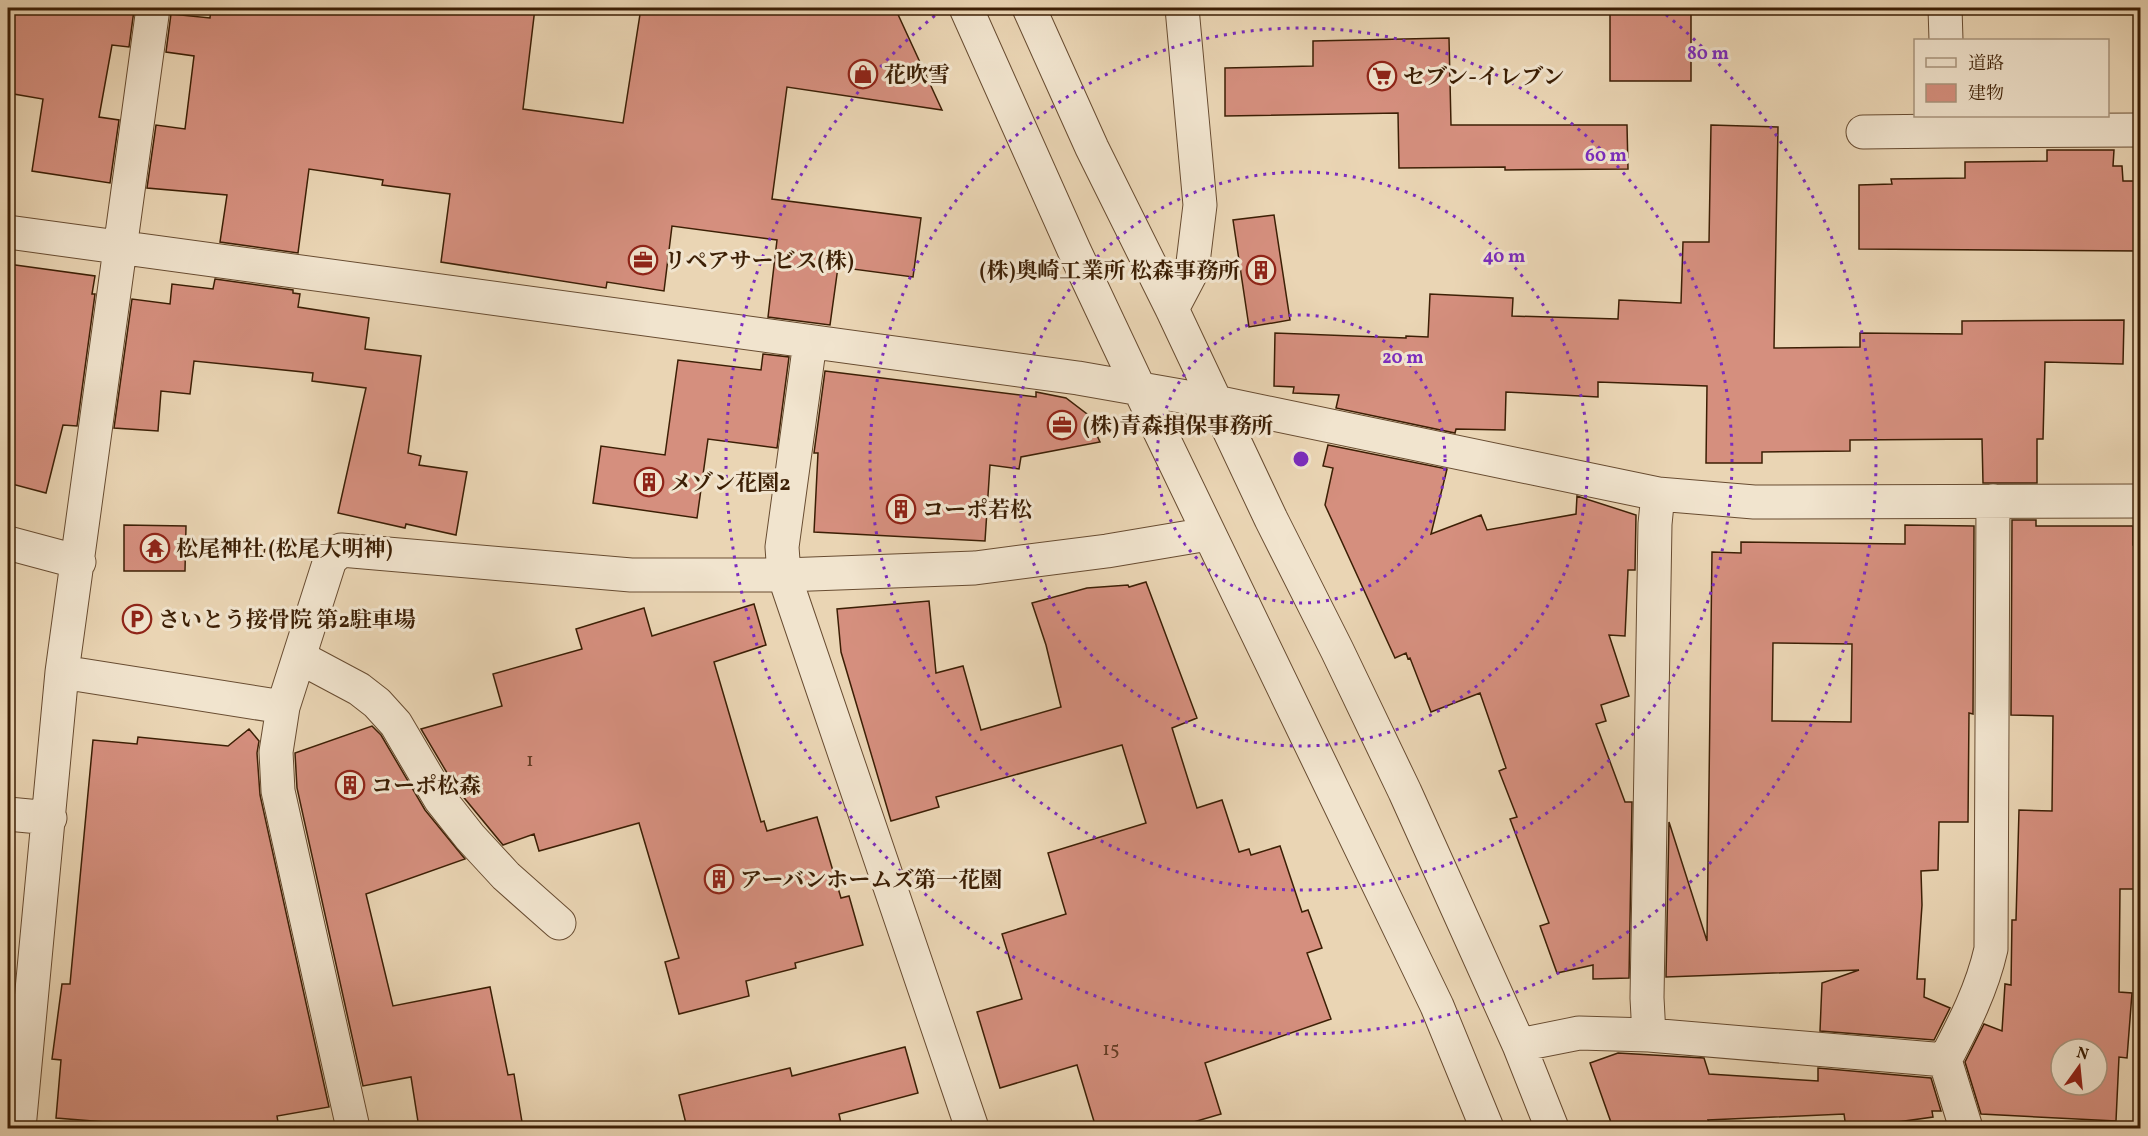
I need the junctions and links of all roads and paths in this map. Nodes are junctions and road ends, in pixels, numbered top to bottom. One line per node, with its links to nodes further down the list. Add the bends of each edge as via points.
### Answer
1 (153, 8): 11 (street)
2 (966, 8): 14 (street)
3 (1029, 8): 12 (street, via 1092,148)
4 (1182, 8): 12 (street, via 1200,205 1192,271)
5 (1945, 8): 6 (street)
6 (1946, 39)
7 (1948, 123): 8 (street); 9 (street)
8 (2140, 130)
9 (1863, 132)
10 (8, 232): 11 (street)
11 (121, 248): 13 (street); 23 (street)
12 (1172, 309): 15 (street)
13 (810, 342): 14 (street); 24 (street, via 782,547)
14 (1139, 388): 15 (street); 19 (street)
15 (1215, 402): 16 (street); 32 (street, via 1405,792)
16 (1658, 494): 17 (street, via 1754,502); 31 (street)
17 (1993, 501): 18 (street); 33 (street, via 1991,949 1974,1004)
18 (2140, 501)
19 (1208, 534): 24 (street, via 1107,552 975,568); 38 (street, via 1437,1006)
20 (8, 543): 23 (street)
21 (192, 544): 22 (path)
22 (330, 560): 24 (street, via 340,550 631,575); 25 (street)
23 (79, 562): 26 (street)
24 (784, 575): 37 (street)
25 (299, 657): 27 (street); 30 (street, via 377,703 396,724 440,799 470,837 506,876)
26 (62, 672): 27 (street); 29 (street)
27 (283, 707): 36 (street, via 276,752 278,791)
28 (8, 814): 29 (street)
29 (50, 818): 34 (street)
30 (560, 923)
31 (1649, 1035): 32 (street, via 1579,1033); 33 (street)
32 (1519, 1045): 39 (street)
33 (1945, 1060): 40 (street)
34 (15, 1095): 35 (street)
35 (20, 1128)
36 (353, 1128)
37 (972, 1128)
38 (1487, 1128)
39 (1552, 1128)
40 (1966, 1128)

